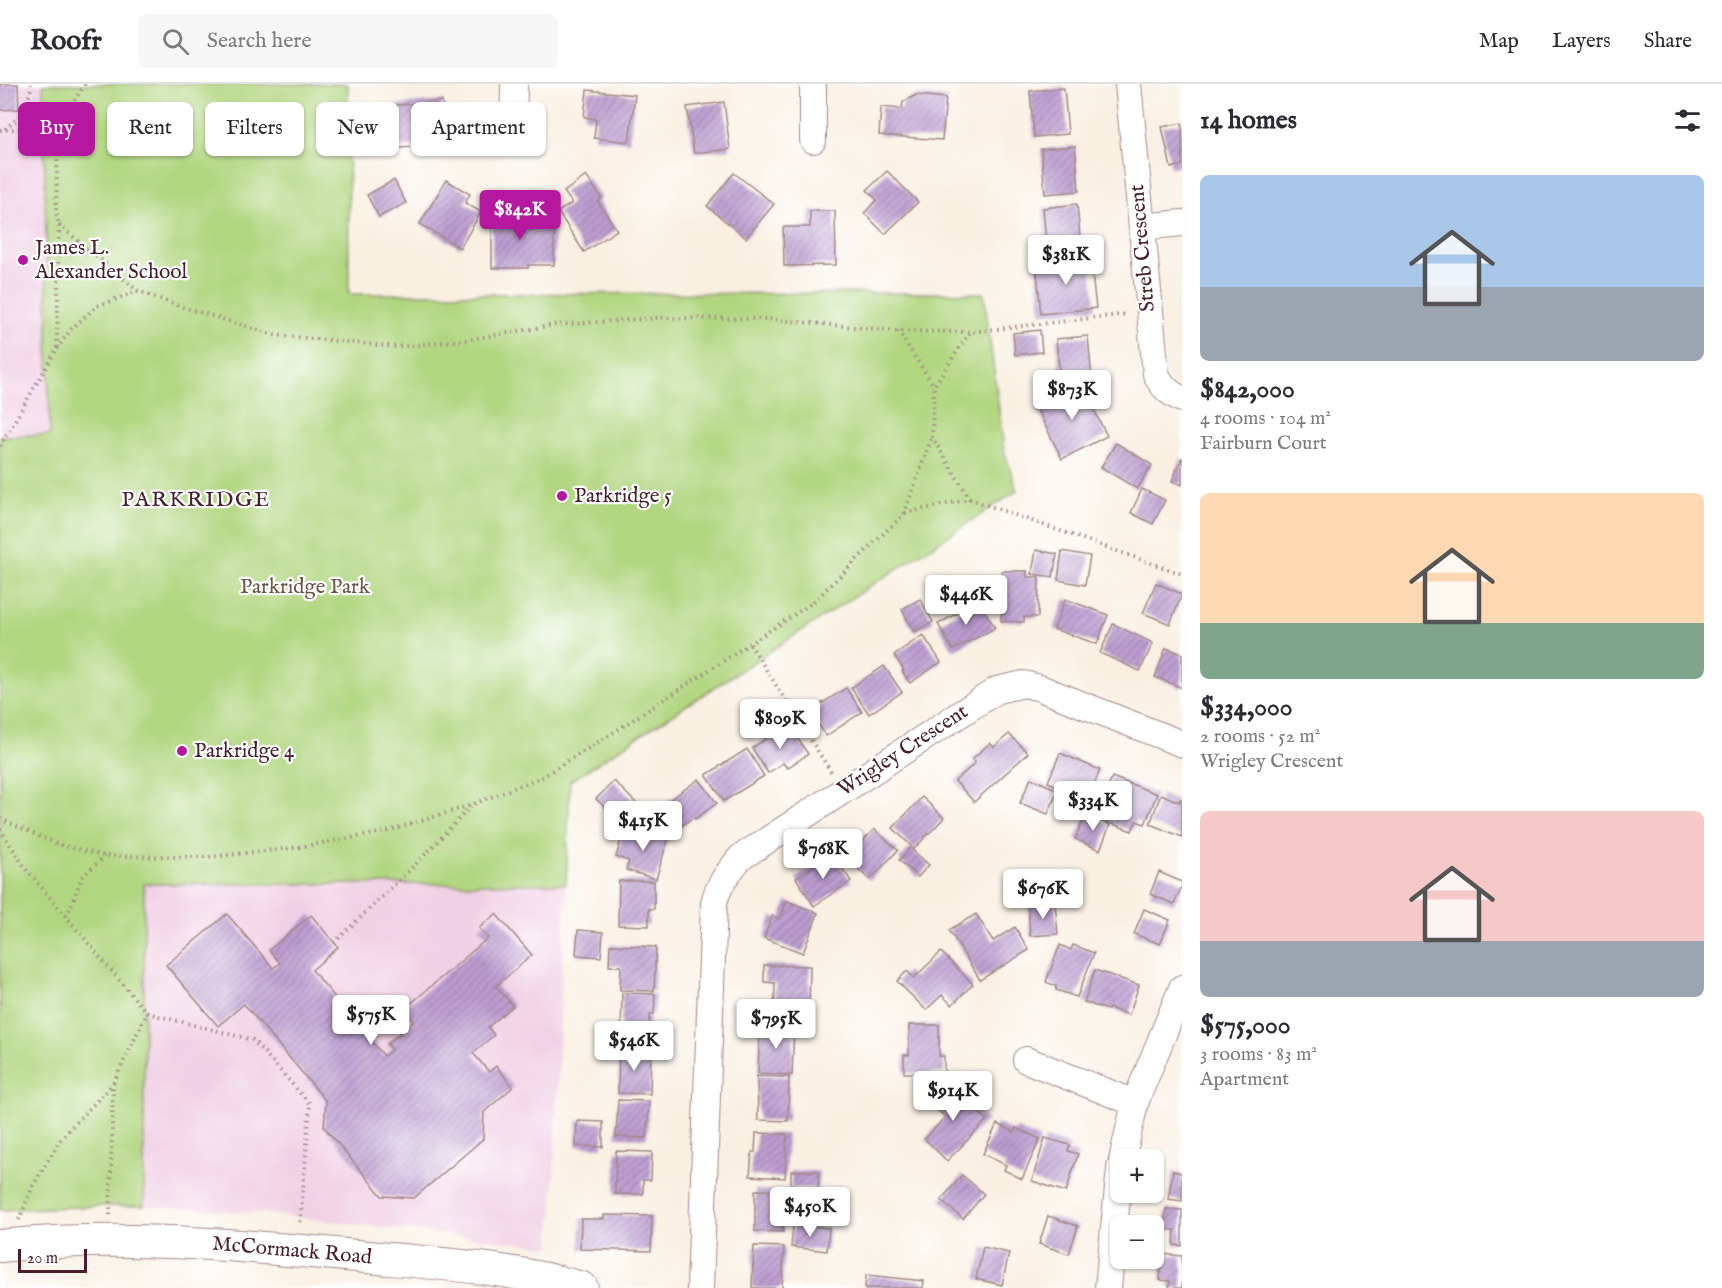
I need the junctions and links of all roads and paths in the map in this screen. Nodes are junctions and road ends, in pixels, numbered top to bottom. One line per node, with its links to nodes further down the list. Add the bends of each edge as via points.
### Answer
1 (31, 84): 9 (path, via 23,114)
2 (514, 84): 7 (street)
3 (813, 84): 10 (street)
4 (1128, 84): 14 (street, Streb Crescent)
5 (81, 85): 6 (path)
6 (72, 102)
7 (514, 102)
8 (18, 129): 9 (path)
9 (2, 130)
10 (813, 140)
11 (57, 156): 13 (path)
12 (1182, 223): 14 (street)
13 (59, 225): 15 (path); 19 (path)
14 (1142, 227): 21 (street, Streb Crescent, via 1156,374 1161,385)
15 (138, 291): 17 (path, via 275,335 397,347 555,325 657,318 768,319); 19 (path, via 97,306 71,329)
16 (1127, 314): 18 (path)
17 (897, 330): 18 (path); 20 (path)
18 (970, 332): 20 (path)
19 (57, 349): 23 (path)
20 (934, 386): 22 (path)
21 (1182, 399)
22 (932, 437): 24 (path); 25 (path)
23 (0, 446)
24 (970, 499): 25 (path); 26 (path)
25 (904, 514): 27 (path, via 812,603)
26 (1182, 574)
27 (750, 644): 29 (path); 30 (path, via 542,777)
28 (1182, 744): 48 (street, Wrigley Crescent, via 1040,688 1024,684 997,690 740,858 724,877 714,903)
29 (830, 771)
30 (473, 804): 33 (path, via 385,832 293,848 209,857); 35 (path)
31 (0, 819): 33 (path, via 57,844)
32 (0, 829): 34 (path, via 26,869)
33 (105, 856): 34 (path, via 82,877)
34 (67, 916): 37 (path)
35 (334, 943)
36 (1182, 988): 40 (street)
37 (147, 1013): 39 (path); 45 (path, via 253,1040 310,1104)
38 (1026, 1060): 40 (street)
39 (113, 1084): 43 (path); 44 (path, via 62,1137)
40 (1135, 1102): 41 (street)
41 (1124, 1149)
42 (1116, 1203): 49 (street)
43 (110, 1213)
44 (19, 1217)
45 (300, 1226)
46 (0, 1246): 47 (street, McCormack Road, via 151,1240 459,1266)
47 (582, 1288)
48 (700, 1288)
49 (1108, 1288)

